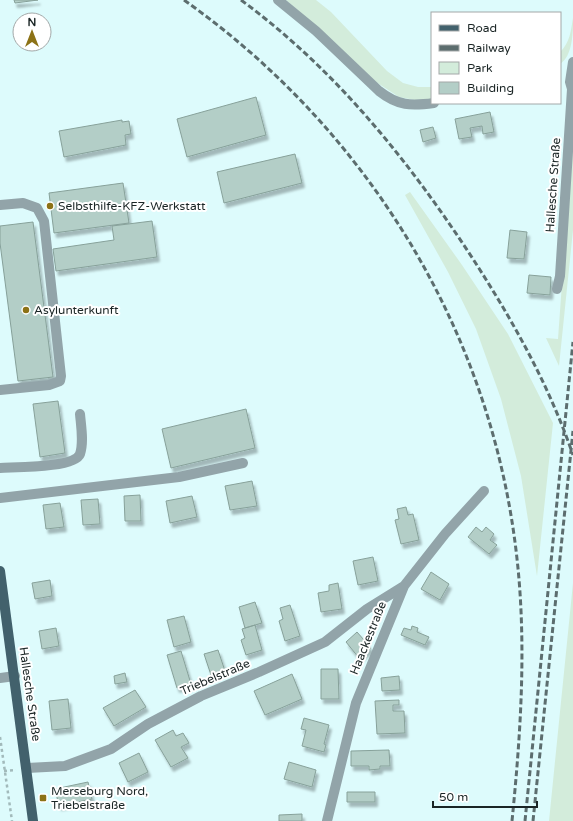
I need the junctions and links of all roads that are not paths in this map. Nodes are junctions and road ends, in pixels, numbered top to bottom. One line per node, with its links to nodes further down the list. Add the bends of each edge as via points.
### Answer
1 (278, 0): 5 (street, via 316,31 389,99 405,105)
2 (573, 62): 4 (street, Hallesche Straße)
3 (561, 76): 4 (street)
4 (570, 82): 7 (street, Hallesche Straße, via 572,89 560,276)
5 (431, 103)
6 (0, 205): 8 (street, via 23,204 37,208 44,221 61,376 60,381 49,385)
7 (557, 289)
8 (0, 390)
9 (80, 414): 11 (street, via 82,444 80,455 76,459 46,465)
10 (243, 463): 13 (street, via 179,477)
11 (0, 468)
12 (484, 491): 15 (street, Haackestraße, via 445,534)
13 (0, 498)
14 (0, 571): 16 (main road, Hallesche Straße)
15 (404, 586): 18 (street, Triebelstraße, via 325,642 201,696 148,724 111,749 65,766); 20 (street, Haackestraße, via 356,703)
16 (14, 676): 17 (street); 18 (main road, Hallesche Straße)
17 (0, 678)
18 (27, 768): 19 (main road, Hallesche Straße)
19 (33, 821)
20 (327, 821)

